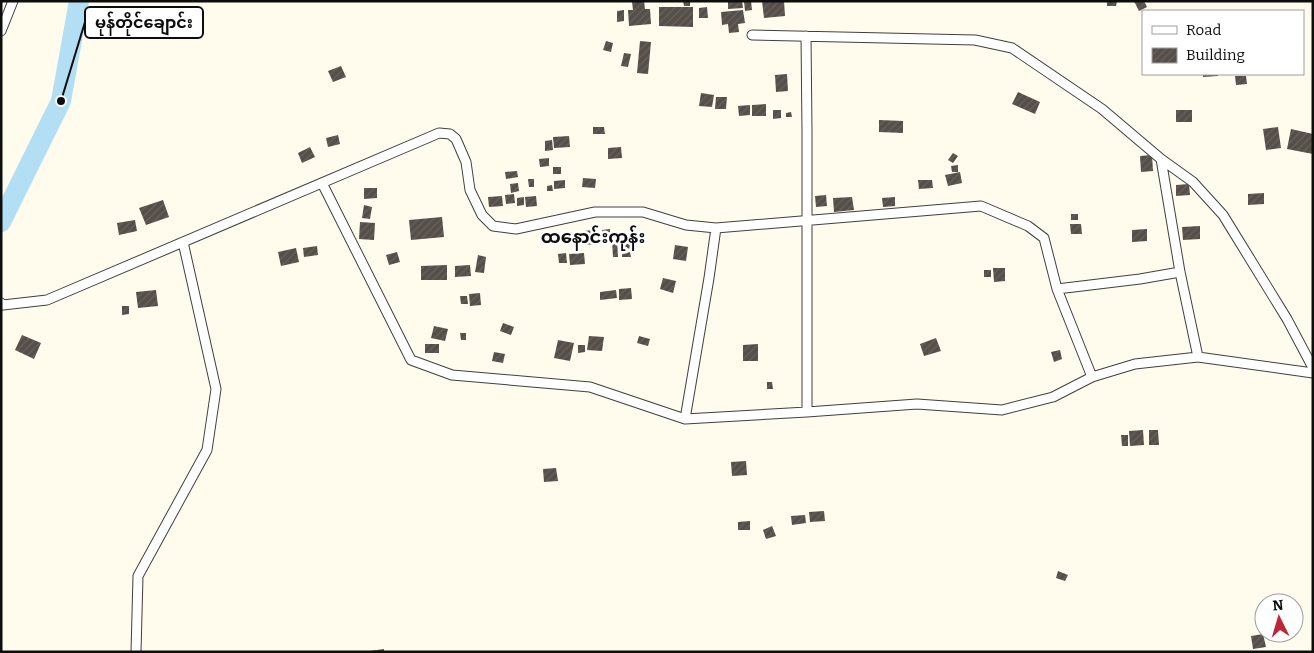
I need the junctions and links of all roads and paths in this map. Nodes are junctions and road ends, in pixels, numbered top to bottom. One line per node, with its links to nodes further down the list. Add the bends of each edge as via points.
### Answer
1 (13, 1): 2 (street)
2 (1, 31)
3 (752, 35): 4 (street)
4 (806, 36): 5 (street, via 975,40 1012,48 1102,109); 7 (street)
5 (1161, 159): 10 (street); 14 (street, via 1193,182 1223,215)
6 (322, 183): 8 (street, via 439,133 450,134 456,139 466,162 470,190 482,215 493,226 516,229 595,212 643,212 686,225); 9 (street); 18 (street, via 411,360 452,375 590,387)
7 (806, 220): 8 (street); 11 (street, via 982,206 1028,226 1044,238); 17 (street)
8 (716, 228): 18 (street)
9 (183, 242): 12 (street, via 48,300); 19 (street, via 216,389 207,450 138,576)
10 (1180, 272): 11 (street); 13 (street)
11 (1057, 289): 16 (street)
12 (1, 304)
13 (1198, 357): 15 (street); 16 (street, via 1135,364)
14 (1313, 368)
15 (1313, 373)
16 (1092, 378): 17 (street, via 1053,397 1002,410 916,404)
17 (807, 412): 18 (street)
18 (685, 418)
19 (136, 652)

